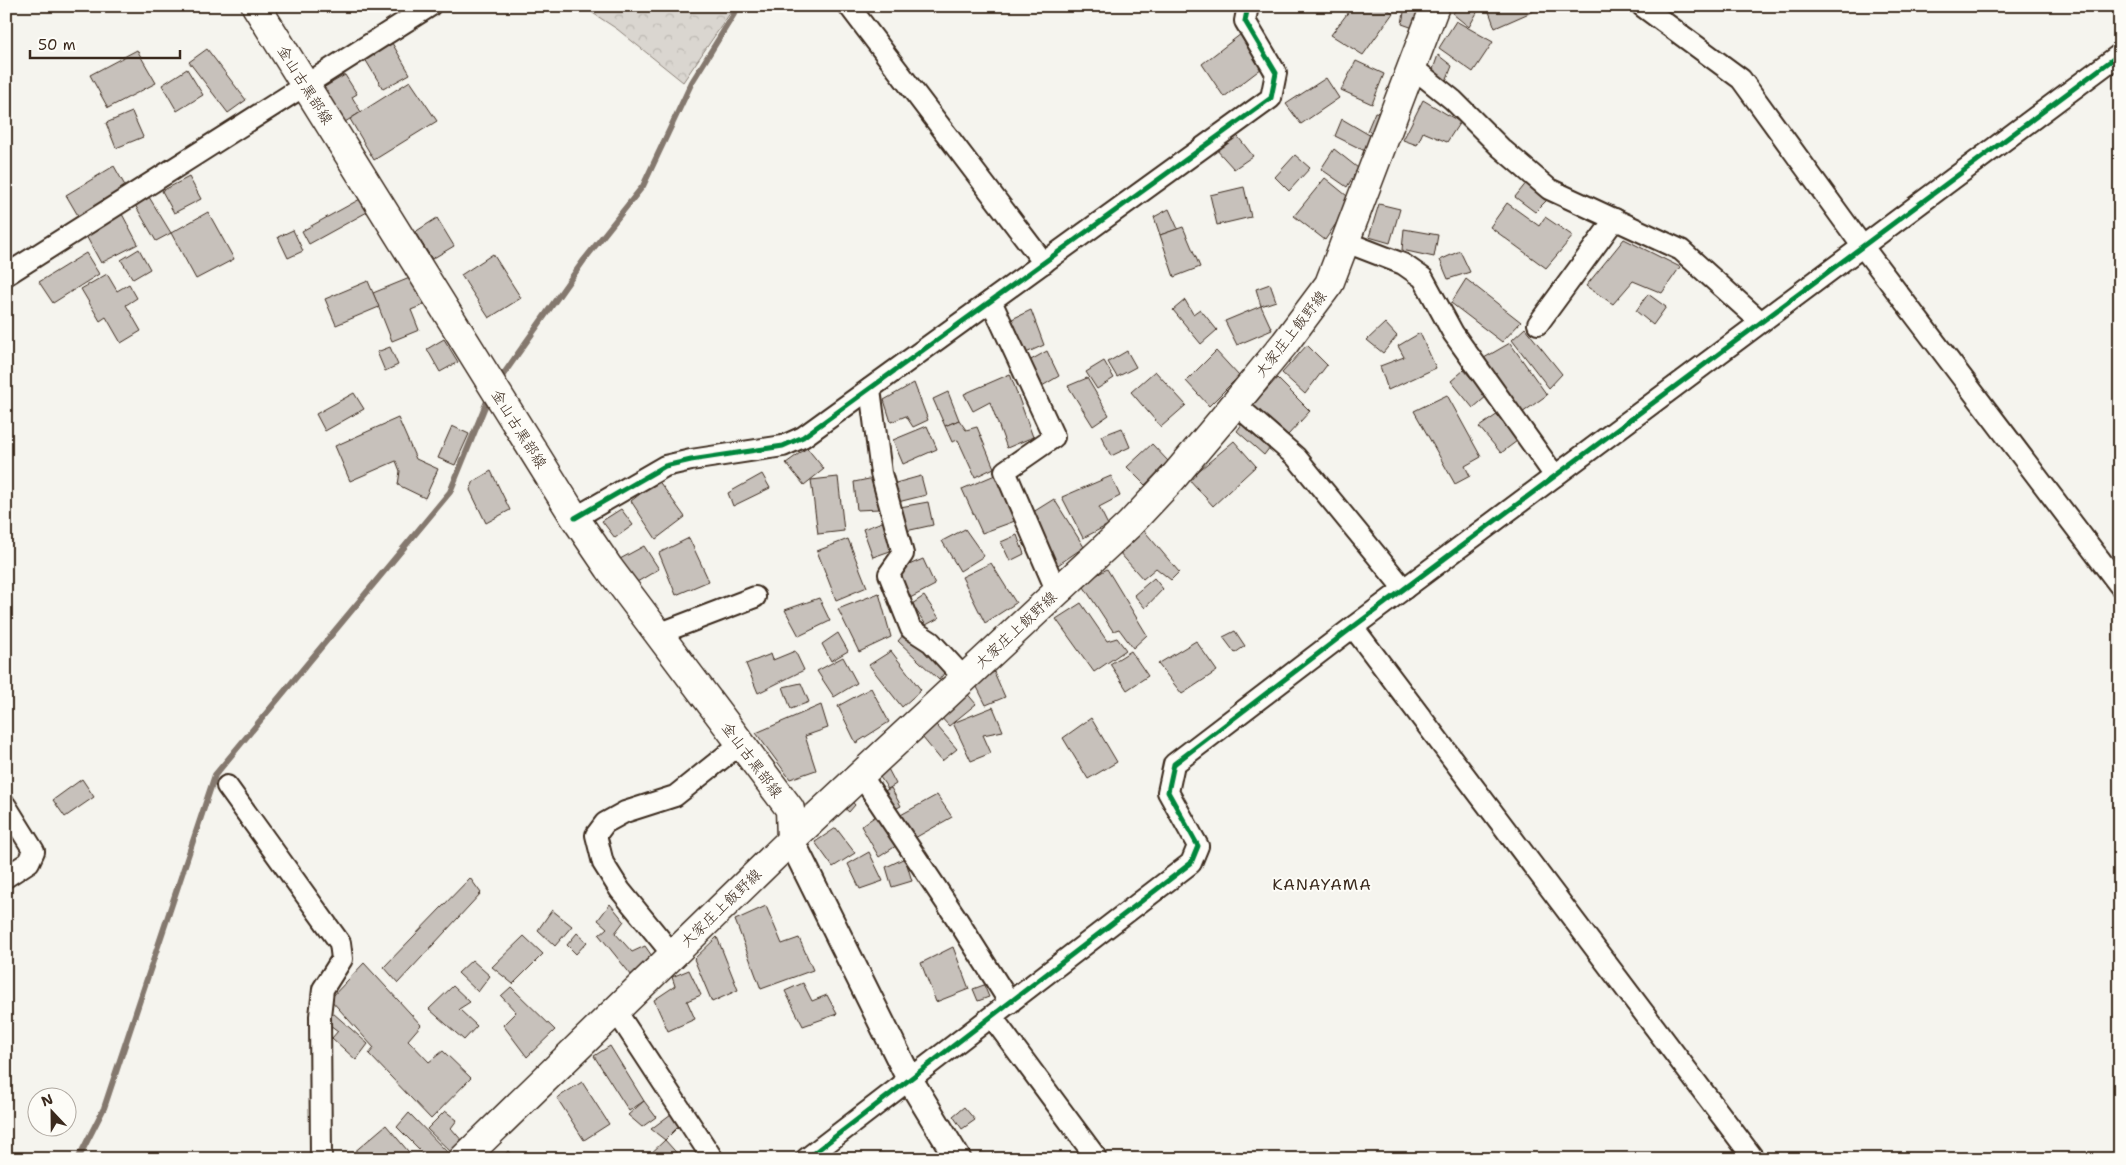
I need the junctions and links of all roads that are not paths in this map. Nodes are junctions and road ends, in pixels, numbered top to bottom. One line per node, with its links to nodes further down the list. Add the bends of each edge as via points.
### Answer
1 (256, 6): 9 (main road, 金山古黒部線)
2 (430, 6): 9 (street)
3 (849, 6): 13 (street)
4 (1248, 6): 13 (street, via 1245,21 1276,73 1271,98)
5 (1435, 6): 8 (main road, 大家庄上飯野線)
6 (1642, 6): 12 (street, via 1741,79)
7 (2120, 54): 12 (street)
8 (1412, 67): 10 (street, via 1549,188); 11 (main road, 大家庄上飯野線)
9 (306, 86): 14 (street); 21 (main road, 金山古黒部線)
10 (1615, 219): 16 (street, via 1681,250); 17 (street)
11 (1346, 242): 19 (main road, 大家庄上飯野線, via 1330,284); 20 (street, via 1403,264 1423,278 1453,333)
12 (1863, 247): 16 (street); 22 (street)
13 (1044, 263): 15 (street)
14 (6, 275)
15 (991, 301): 18 (street); 24 (street, via 1054,437 1005,471)
16 (1761, 322): 20 (street)
17 (1538, 324)
18 (870, 390): 21 (street, via 803,437 782,446 665,466); 28 (street, via 881,473 903,554 890,574 911,629 931,642)
19 (1235, 404): 23 (street, via 1296,457); 24 (main road, 大家庄上飯野線, via 1172,480)
20 (1555, 476): 23 (street)
21 (575, 518): 27 (main road, 金山古黒部線)
22 (2120, 586)
23 (1404, 589): 26 (street)
24 (1057, 592): 28 (main road, 大家庄上飯野線)
25 (755, 597): 27 (street)
26 (1353, 627): 36 (street, via 1174,764 1168,792 1198,846 1191,863); 46 (street)
27 (658, 634): 29 (main road, 金山古黒部線)
28 (964, 678): 30 (main road, 大家庄上飯野線)
29 (740, 744): 33 (main road, 金山古黒部線, via 790,809); 35 (street, via 675,796 625,812 605,823 596,835 603,863 620,890)
30 (861, 775): 33 (main road, 大家庄上飯野線); 36 (street)
31 (227, 786): 41 (street, via 340,943 342,959 323,989 320,1016)
32 (6, 806): 34 (street, via 34,851 29,862)
33 (791, 840): 35 (main road, 大家庄上飯野線); 39 (street)
34 (6, 876)
35 (673, 955): 37 (main road, 大家庄上飯野線)
36 (1010, 1003): 38 (street)
37 (616, 1011): 42 (main road, 大家庄上飯野線); 43 (street)
38 (992, 1017): 39 (street); 40 (street)
39 (910, 1080): 44 (street); 45 (street)
40 (1095, 1156)
41 (321, 1159)
42 (463, 1159)
43 (713, 1159)
44 (806, 1159)
45 (958, 1159)
46 (1754, 1159)

